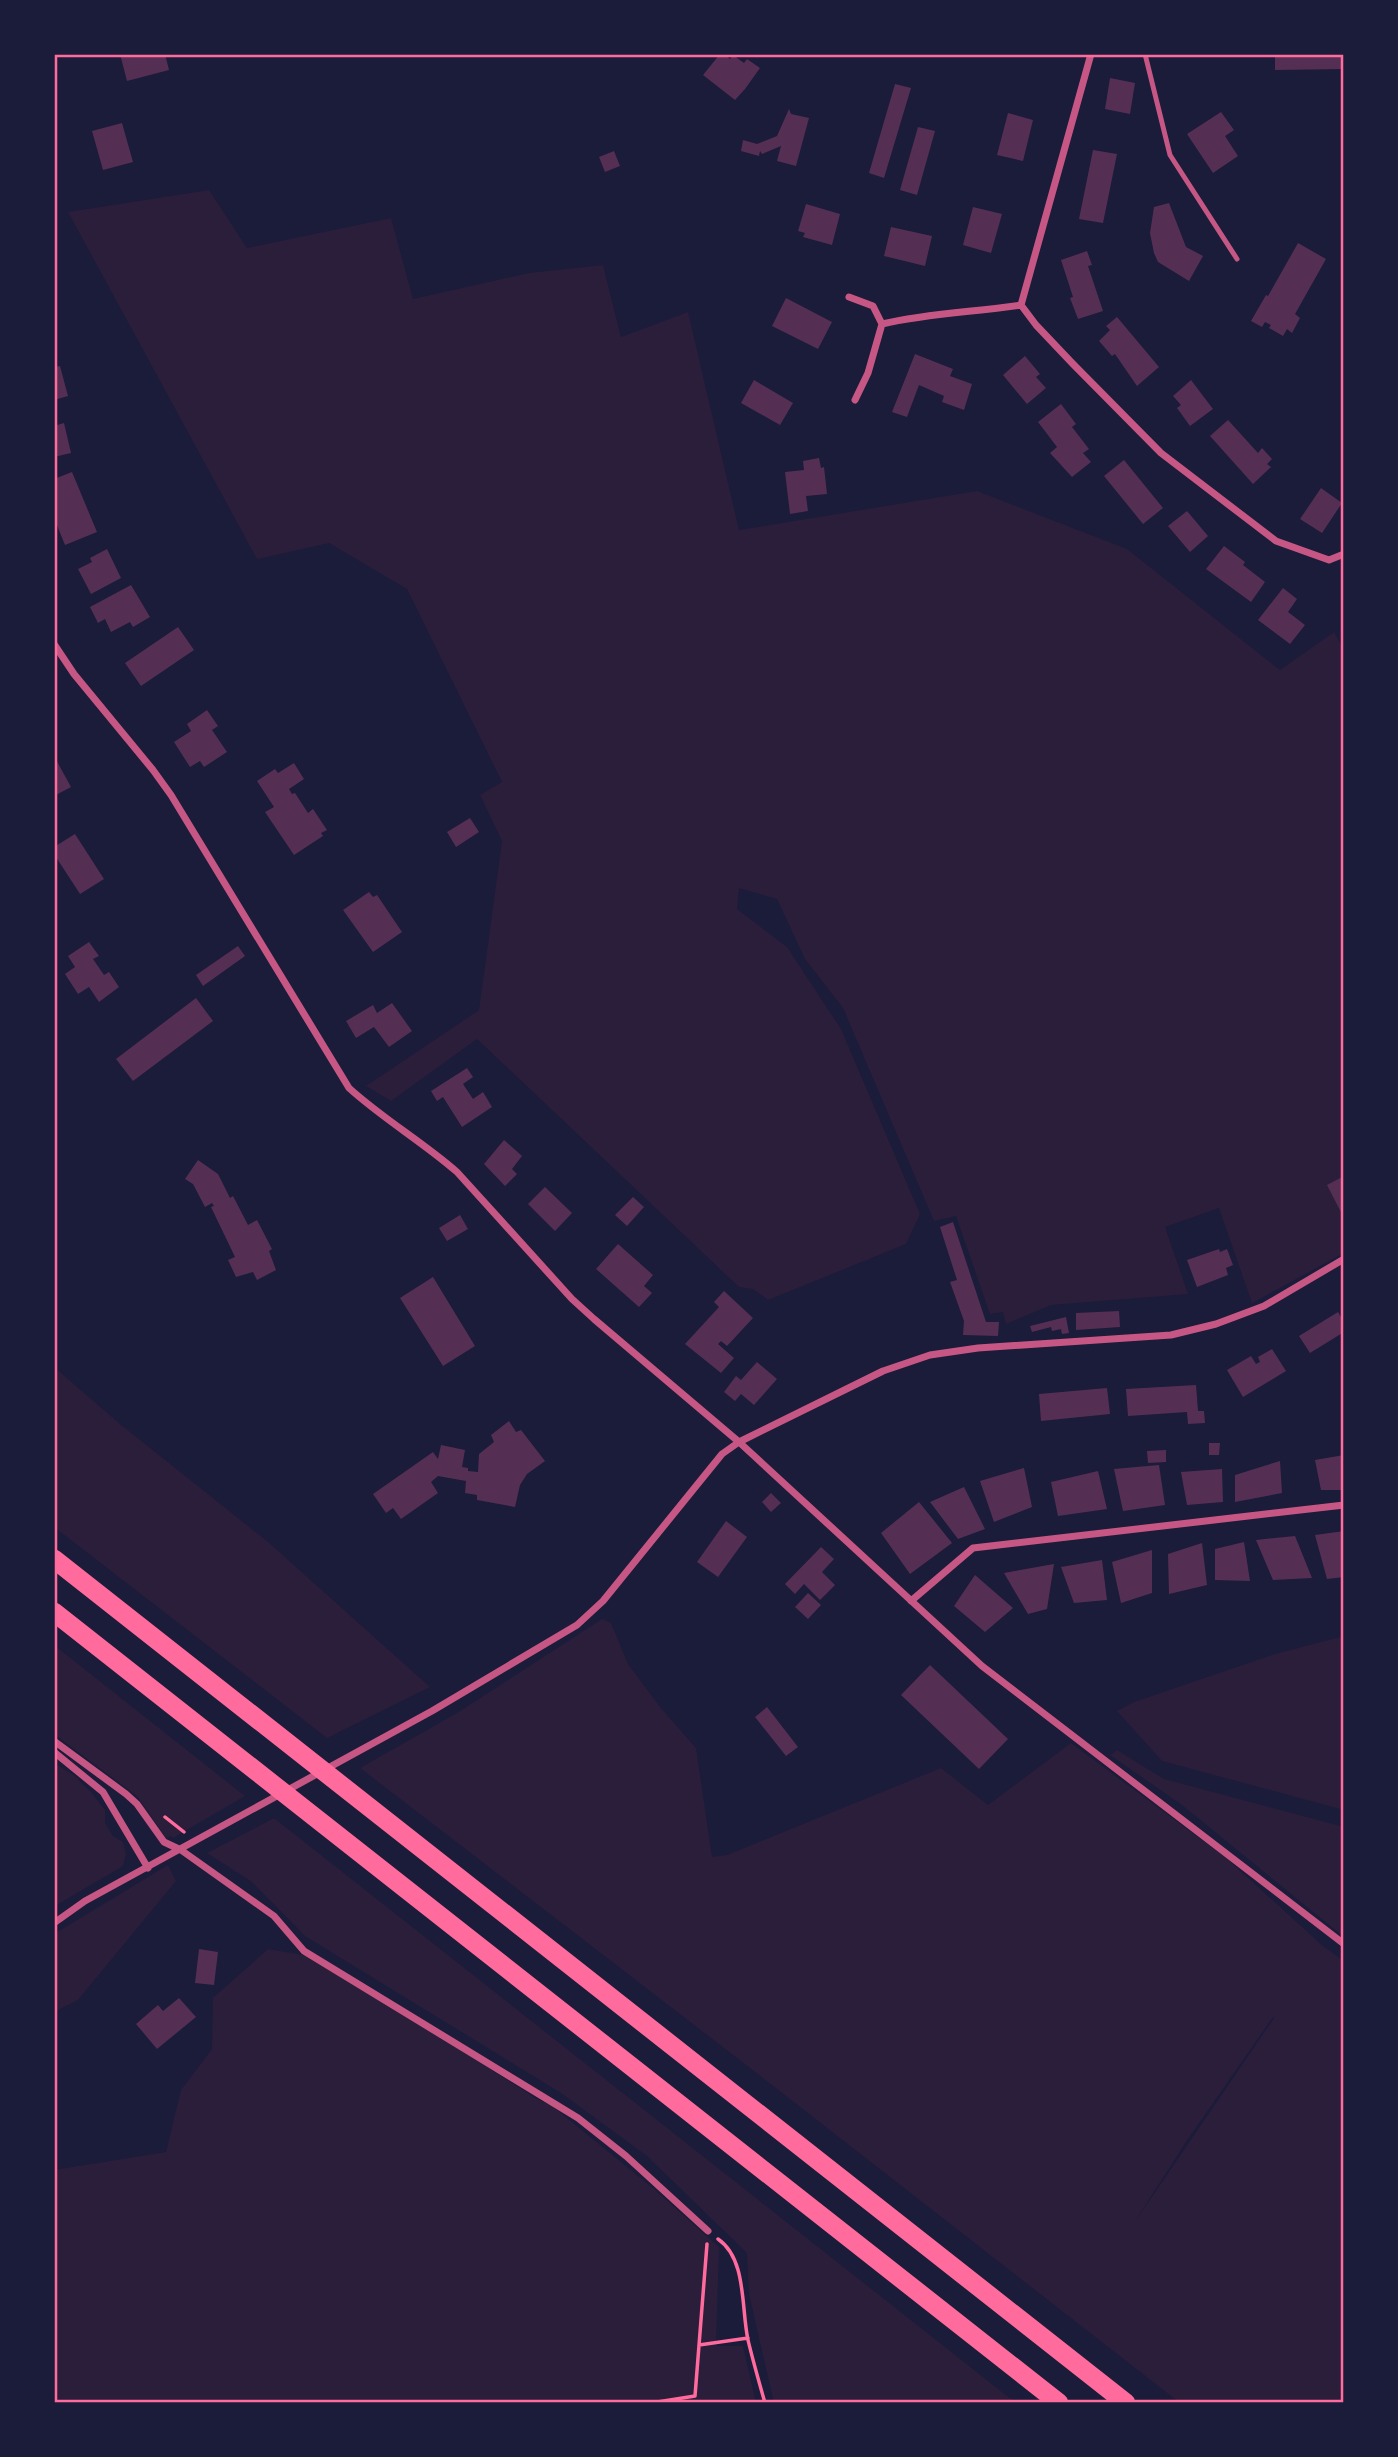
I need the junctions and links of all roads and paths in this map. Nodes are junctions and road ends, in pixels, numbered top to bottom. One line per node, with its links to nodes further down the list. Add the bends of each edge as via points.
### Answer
1 (1091, 54): 5 (street)
2 (1145, 54): 3 (lane, via 1170,155)
3 (1237, 258)
4 (849, 297): 6 (street, via 873,306)
5 (1021, 305): 6 (street); 8 (street, via 1161,453 1276,541 1329,560)
6 (882, 324): 7 (street)
7 (855, 400)
8 (1344, 554)
9 (54, 644): 11 (street, via 171,795 349,1088 457,1172 572,1299)
10 (1344, 1259): 11 (street, via 1264,1306 1171,1335 930,1355 883,1371)
11 (739, 1442): 14 (street); 18 (street, via 722,1454 603,1601 577,1625)
12 (1344, 1505): 14 (street, via 973,1548)
13 (54, 1559): 28 (highway)
14 (911, 1601): 21 (street, via 982,1666)
15 (54, 1612): 27 (highway)
16 (54, 1741): 18 (street, via 126,1794 164,1842)
17 (54, 1752): 19 (street, via 103,1792)
18 (181, 1850): 19 (street); 22 (street, via 274,1916 303,1951 578,2118)
19 (148, 1868): 20 (street)
20 (54, 1923)
21 (1344, 1944)
22 (708, 2231): 23 (path, via 728,2246 738,2270); 24 (path)
23 (748, 2338): 24 (path); 26 (path)
24 (699, 2345): 25 (path, via 695,2396)
25 (652, 2403)
26 (765, 2403)
27 (1059, 2403)
28 (1126, 2403)

